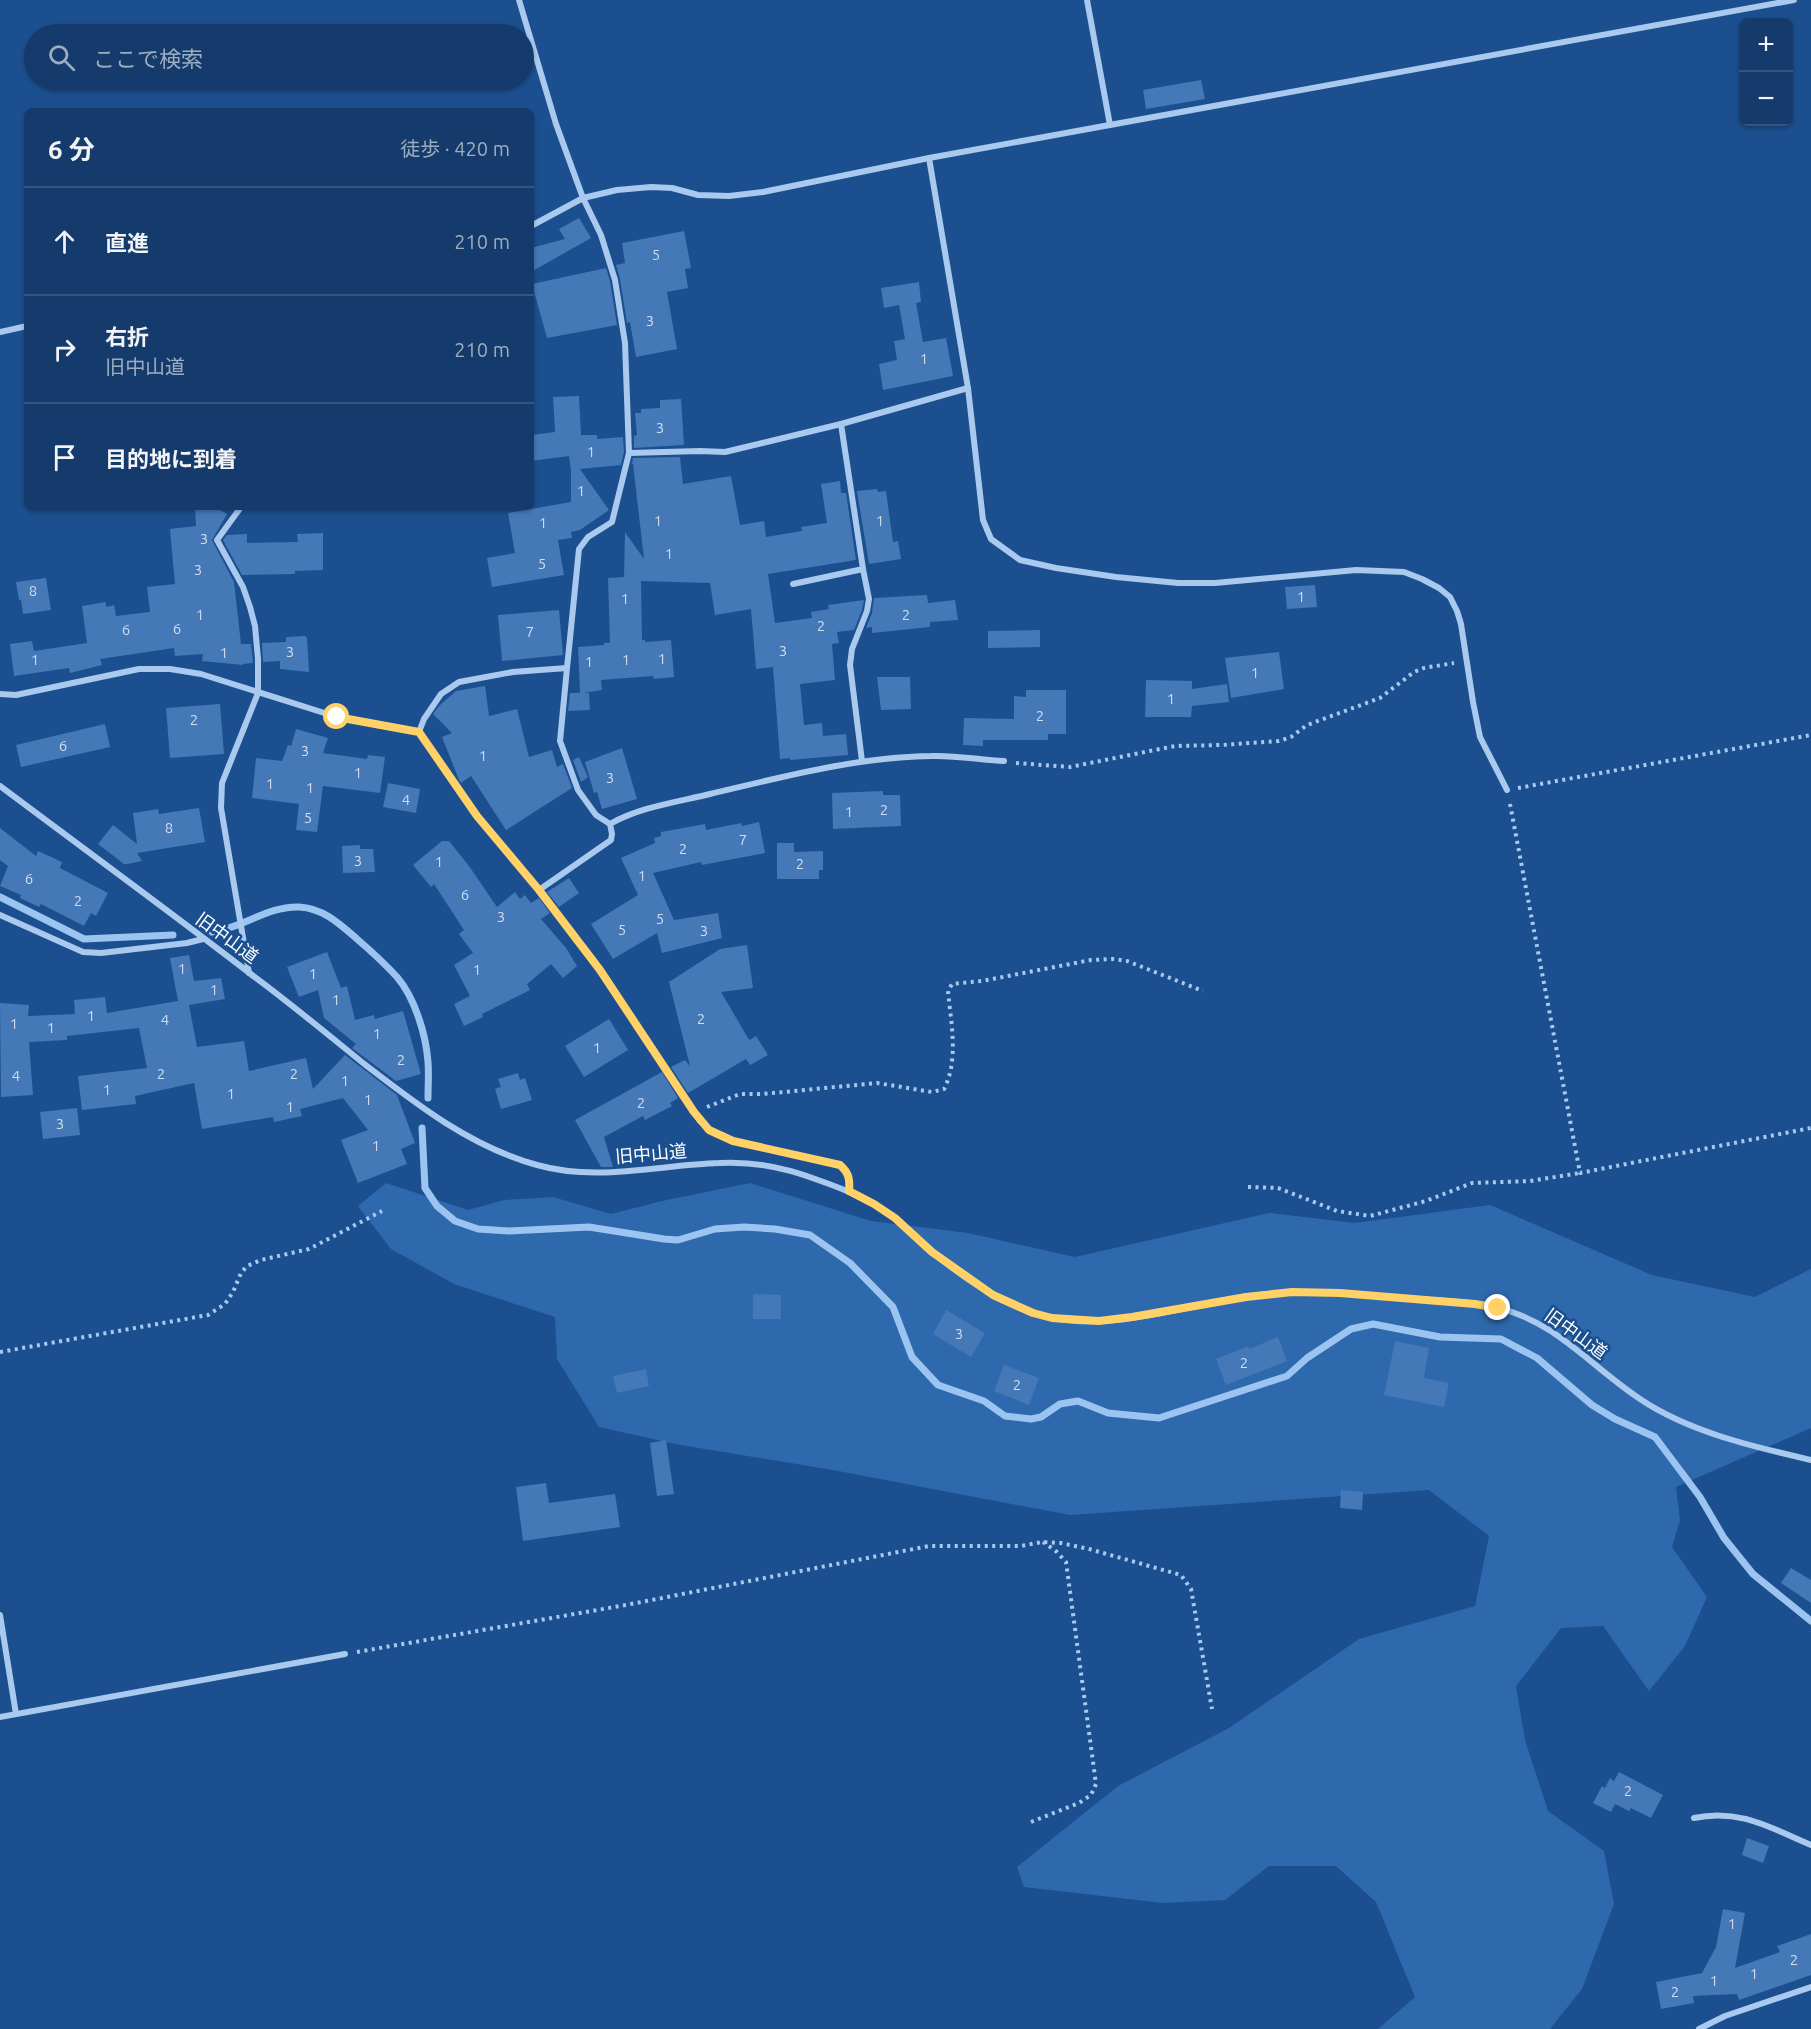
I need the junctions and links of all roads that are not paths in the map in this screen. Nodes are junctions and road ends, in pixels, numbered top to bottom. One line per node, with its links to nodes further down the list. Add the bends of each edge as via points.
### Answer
1 (519, 0): 4 (street)
2 (1087, 0): 6 (street)
3 (1794, 0): 6 (street)
4 (526, 24)
5 (534, 50): 8 (street)
6 (1110, 125): 7 (street)
7 (929, 158): 8 (street, via 729,196 651,187); 12 (street)
8 (583, 198): 9 (street); 14 (street, via 601,235 615,280 625,343)
9 (534, 224)
10 (24, 327): 11 (street)
11 (0, 332)
12 (968, 388): 13 (street); 25 (street, via 983,520 991,539 1020,560 1178,583 1356,570 1404,572 1439,588 1457,611 1480,737)
13 (841, 424): 14 (street, via 725,452); 16 (street)
14 (629, 453): 18 (street, via 612,522 588,537 579,549)
15 (239, 510): 19 (street, via 218,540 243,587 255,626)
16 (863, 569): 17 (street); 23 (street, via 867,610 850,665)
17 (793, 584)
18 (567, 668): 21 (street, via 459,682 441,694); 26 (street, via 560,741 578,790 596,814)
19 (258, 693): 20 (street, via 201,674 139,669 16,695); 21 (street, via 337,717); 30 (street, via 222,783 221,808)
20 (0, 694)
21 (419, 732): 27 (street, via 477,816)
22 (1004, 761): 23 (street, via 932,756)
23 (862, 762): 26 (street, via 649,808)
24 (0, 786): 29 (street, 旧中山道)
25 (1507, 790)
26 (610, 824): 27 (street, via 611,840)
27 (539, 890): 31 (street, via 600,970 709,1130 726,1138 840,1165 848,1172)
28 (0, 915): 29 (street, via 83,952)
29 (203, 939): 30 (street, 旧中山道)
30 (249, 972): 31 (street, 旧中山道, via 405,1095 498,1152 553,1169 594,1173 741,1163 802,1174)
31 (849, 1191): 32 (street, 旧中山道, via 895,1218 932,1252 993,1295 1052,1318 1099,1321 1292,1292 1498,1308 1550,1329 1643,1402 1747,1445)
32 (1811, 1460)
33 (0, 1615): 35 (street)
34 (345, 1654): 35 (street)
35 (16, 1714): 36 (street)
36 (0, 1717)
37 (1694, 1818): 38 (street, via 1750,1818)
38 (1811, 1845)
39 (1811, 1987): 40 (street, via 1725,2016)
40 (1699, 2029)

